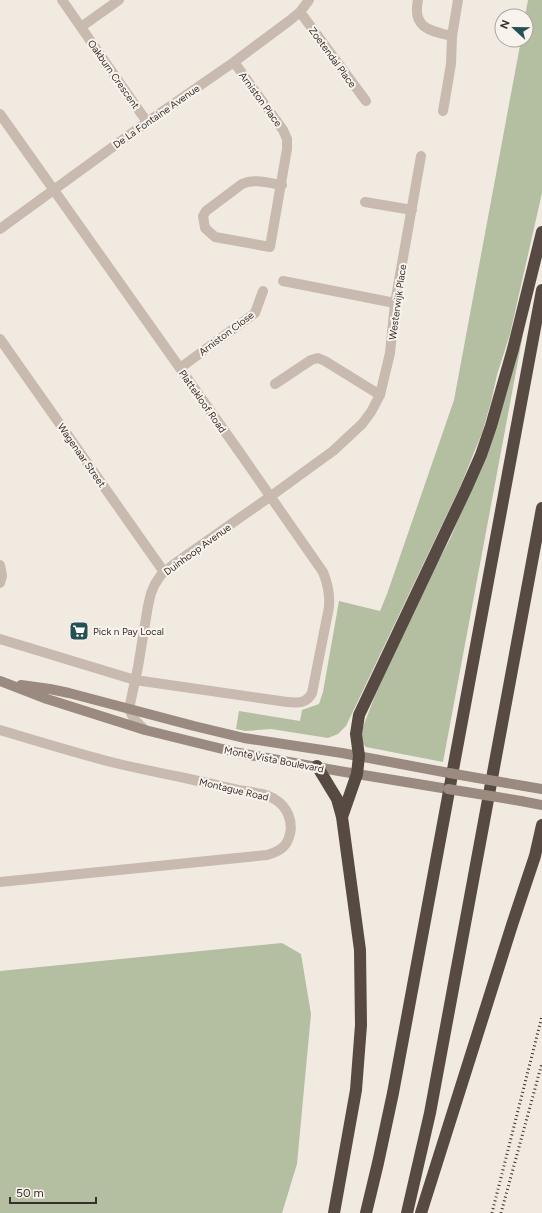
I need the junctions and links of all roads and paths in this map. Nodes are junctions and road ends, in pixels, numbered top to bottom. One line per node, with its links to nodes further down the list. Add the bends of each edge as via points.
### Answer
1 (62, 0): 7 (street, Oakburn Crescent)
2 (119, 0): 7 (street)
3 (309, 0): 6 (street, De La Fontaine Avenue)
4 (418, 0): 8 (street, via 417,15 424,28)
5 (458, 0): 8 (street)
6 (300, 12): 9 (street, De La Fontaine Avenue); 10 (street, Zoetendal Place)
7 (80, 27): 13 (street, Oakburn Crescent)
8 (452, 36): 11 (street, via 451,64)
9 (234, 62): 13 (street, De La Fontaine Avenue); 15 (street, Arniston Place, via 287,139)
10 (366, 102)
11 (443, 111)
12 (0, 114): 16 (street, Plattekloof Road)
13 (147, 122): 16 (street, De La Fontaine Avenue)
14 (422, 156): 18 (street, Westerwijk Place)
15 (282, 185): 15 (street, Arniston Place, via 253,181 242,184 206,210 203,216 205,228 215,237 270,247)
16 (54, 190): 19 (street, De La Fontaine Avenue); 26 (street, Plattekloof Road)
17 (366, 202): 18 (street)
18 (412, 210): 24 (street, Westerwijk Place)
19 (0, 229)
20 (542, 232): 41 (highway, via 513,350 481,455 359,715 356,734)
21 (283, 281): 24 (street)
22 (542, 290): 50 (highway, via 395,1085)
23 (263, 291): 26 (street, Arniston Close, via 255,313)
24 (395, 303): 28 (street, Westerwijk Place, via 390,353)
25 (0, 340): 32 (street, Wagenaar Street)
26 (180, 368): 29 (street, Plattekloof Road)
27 (275, 384): 28 (street, via 318,358)
28 (380, 394): 29 (street, Westerwijk Place, via 362,424 333,451)
29 (271, 496): 32 (street, Duinhoop Avenue); 35 (street, Plattekloof Road, via 323,572 329,592 329,607 314,687 309,698 305,702 287,702)
30 (542, 508): 51 (highway, via 430,1113)
31 (0, 566): 33 (street)
32 (164, 572): 35 (street, Duinhoop Avenue, via 150,599)
33 (0, 583)
34 (0, 639): 35 (street)
35 (135, 680): 38 (street, Duinhoop Avenue)
36 (0, 681): 37 (main road, Monte Vista Boulevard)
37 (12, 685): 38 (main road, Monte Vista Boulevard, via 50,689); 40 (main road, Monte Vista Boulevard)
38 (129, 709): 40 (street, via 134,720); 41 (main road, Monte Vista Boulevard, via 244,738)
39 (0, 730): 48 (street, Montague Road, via 111,762 265,795 284,806 291,822 288,840 284,846 279,852 267,855)
40 (145, 730): 42 (main road, Monte Vista Boulevard, via 239,753)
41 (359, 756): 43 (highway); 44 (main road, Monte Vista Boulevard, bridge)
42 (318, 766): 43 (main road, Monte Vista Boulevard); 46 (highway, via 337,799)
43 (357, 774): 45 (main road, Monte Vista Boulevard, bridge); 46 (highway)
44 (542, 789)
45 (542, 805)
46 (342, 817): 49 (highway, via 360,950 361,1025 356,1090)
47 (542, 825): 52 (highway, via 535,856)
48 (0, 882)
49 (334, 1213)
50 (366, 1213)
51 (407, 1213)
52 (421, 1213)

